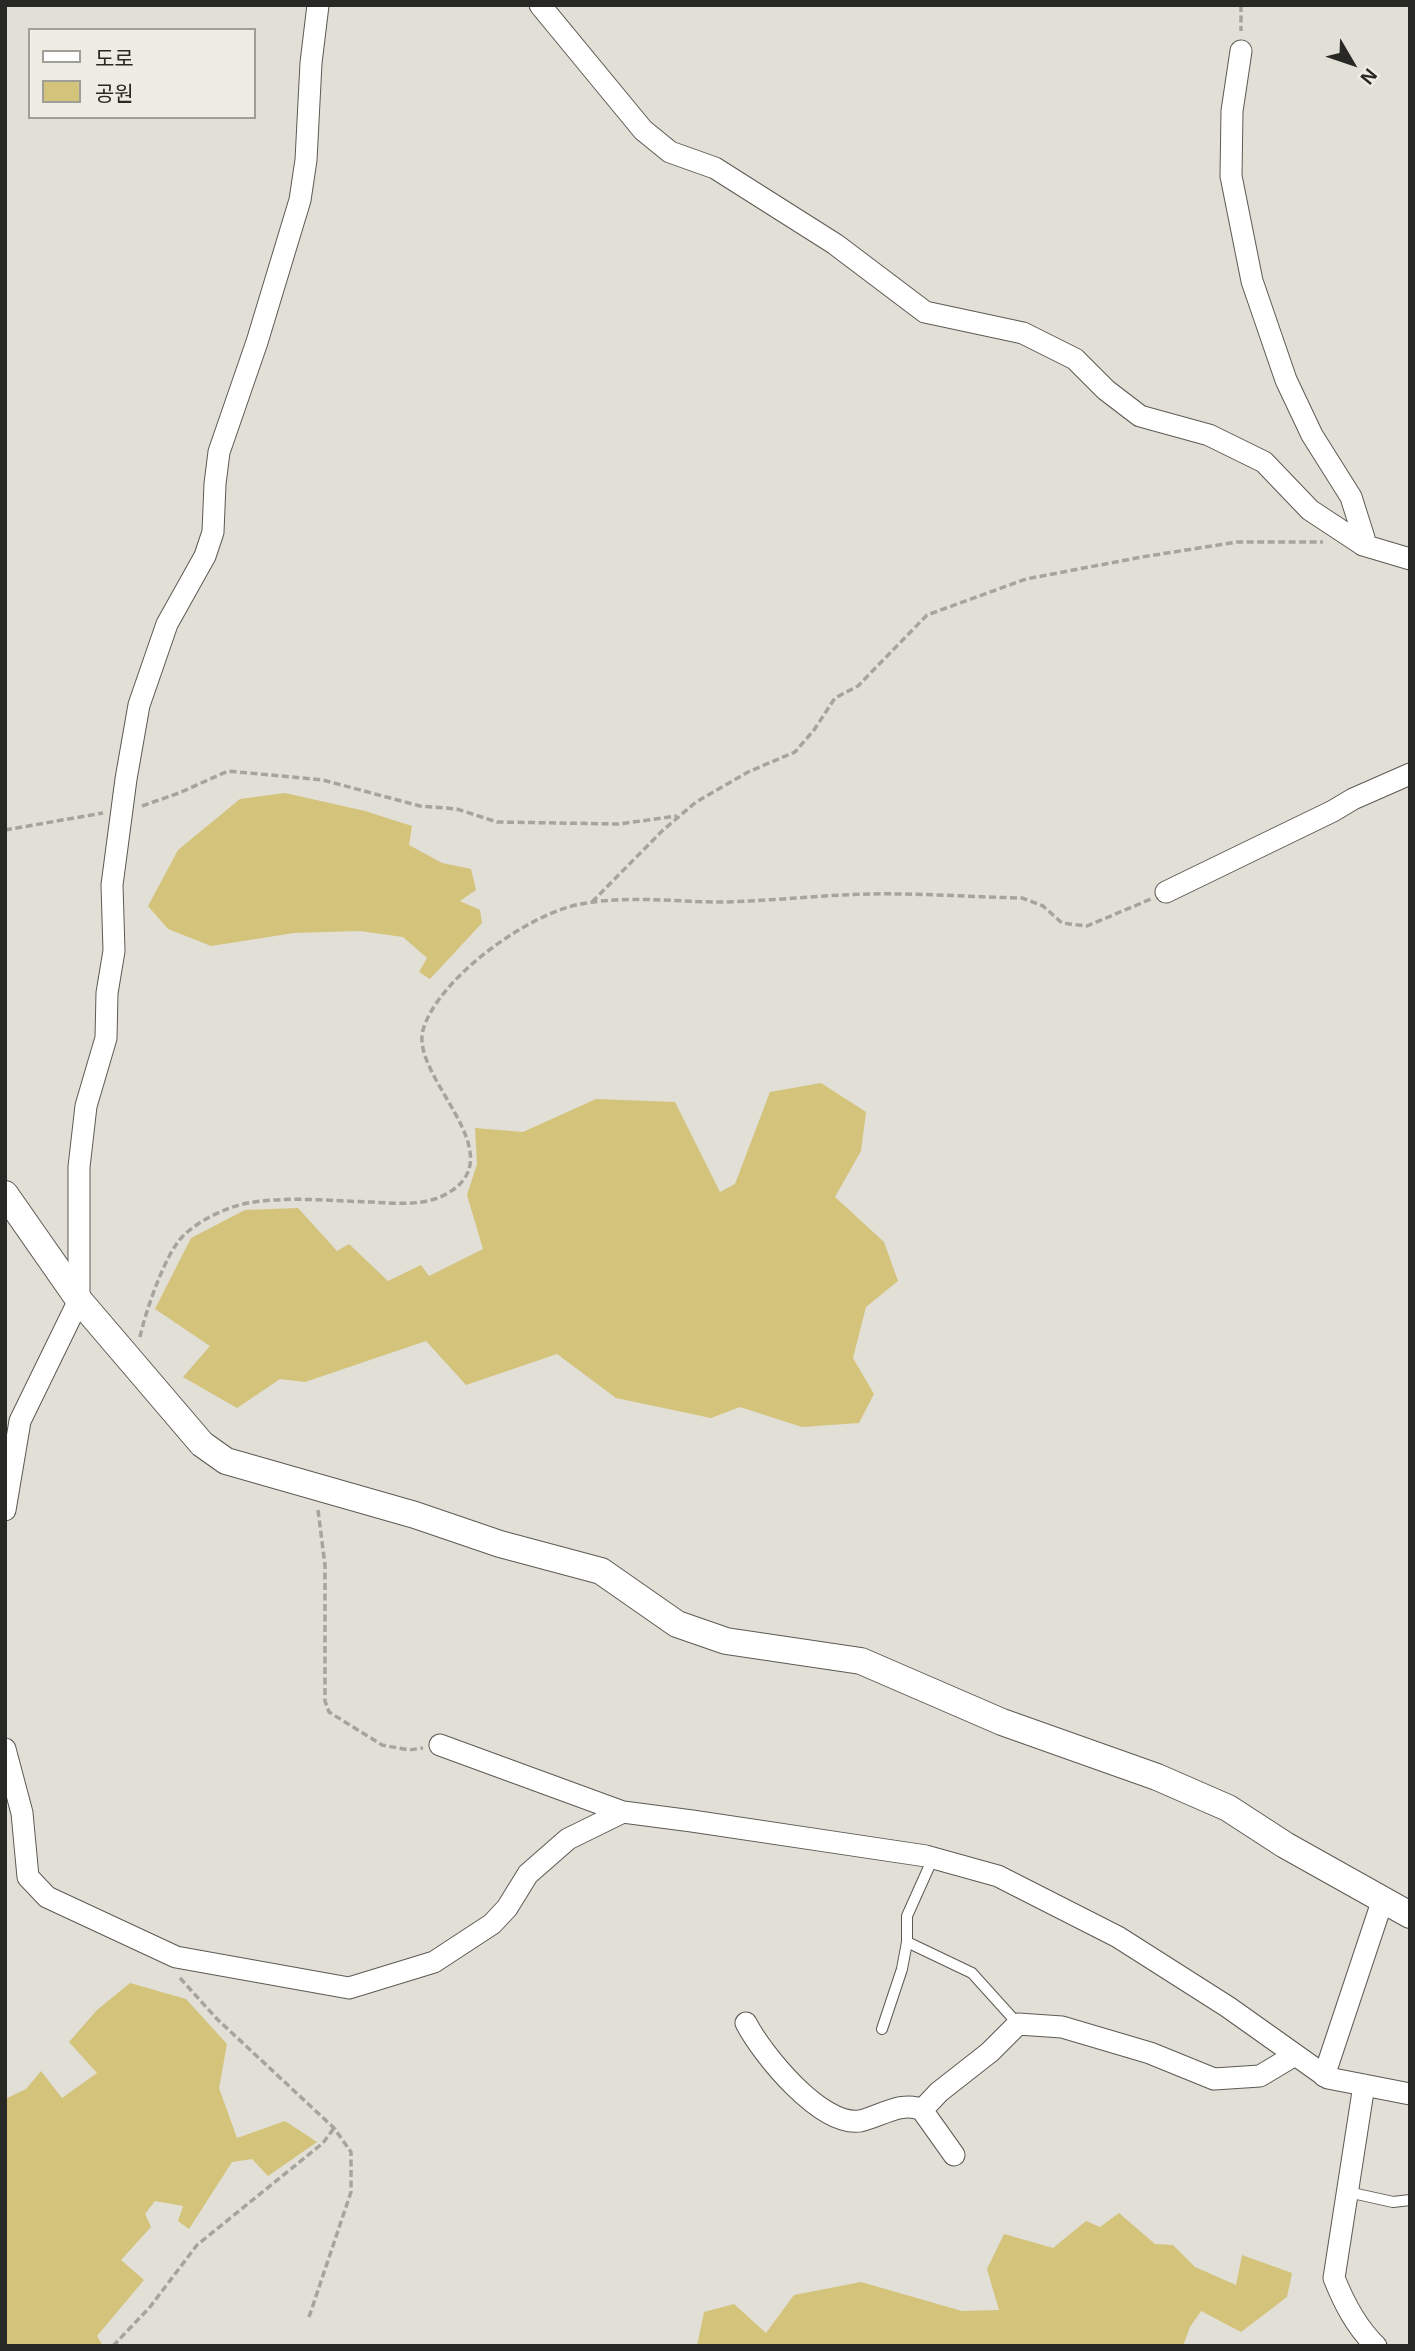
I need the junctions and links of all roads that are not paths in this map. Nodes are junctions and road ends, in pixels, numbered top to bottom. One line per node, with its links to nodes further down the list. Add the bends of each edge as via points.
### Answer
1 (318, 5): 9 (street, via 300,200 219,452 213,531 205,556 167,624 139,705 112,885 114,951 106,1038 86,1106 79,1167)
2 (540, 5): 4 (street, via 643,130 670,152 715,168 835,244 925,312 1023,333 1075,359 1140,416 1209,435 1264,461 1310,509)
3 (1241, 51): 4 (street, via 1232,111 1231,176 1252,281 1286,380 1312,435 1351,497 1364,538)
4 (1360, 543): 5 (street)
5 (1410, 559)
6 (1410, 774): 7 (street)
7 (1166, 892)
8 (5, 1194): 9 (street)
9 (79, 1300): 10 (street, via 20,1421); 15 (street, via 202,1444 226,1461 600,1571 677,1623 726,1641 861,1661 1002,1722 1157,1777 1228,1808 1285,1846)
10 (5, 1510)
11 (440, 1745): 13 (street)
12 (5, 1749): 13 (street, via 22,1813 28,1877 47,1897 176,1956 349,1988 434,1962 492,1924 528,1874 568,1839)
13 (623, 1812): 14 (street)
14 (933, 1858): 17 (lane, via 907,1916); 21 (street, via 998,1876 1118,1937)
15 (1382, 1899): 16 (street); 22 (street)
16 (1410, 1915)
17 (907, 1942): 19 (lane, via 972,1973); 20 (lane)
18 (746, 2023): 25 (street, via 755,2041 792,2084 830,2114 860,2121 915,2106)
19 (1018, 2024): 21 (street, via 1062,2026 1214,2079 1260,2076); 25 (street)
20 (882, 2029)
21 (1295, 2055): 22 (street)
22 (1324, 2076): 23 (street)
23 (1364, 2085): 24 (street); 27 (street)
24 (1410, 2094)
25 (922, 2110): 26 (street)
26 (954, 2155)
27 (1348, 2192): 28 (lane, via 1393,2202); 29 (street, via 1334,2278 1364,2335)
28 (1410, 2200)
29 (1376, 2346)

